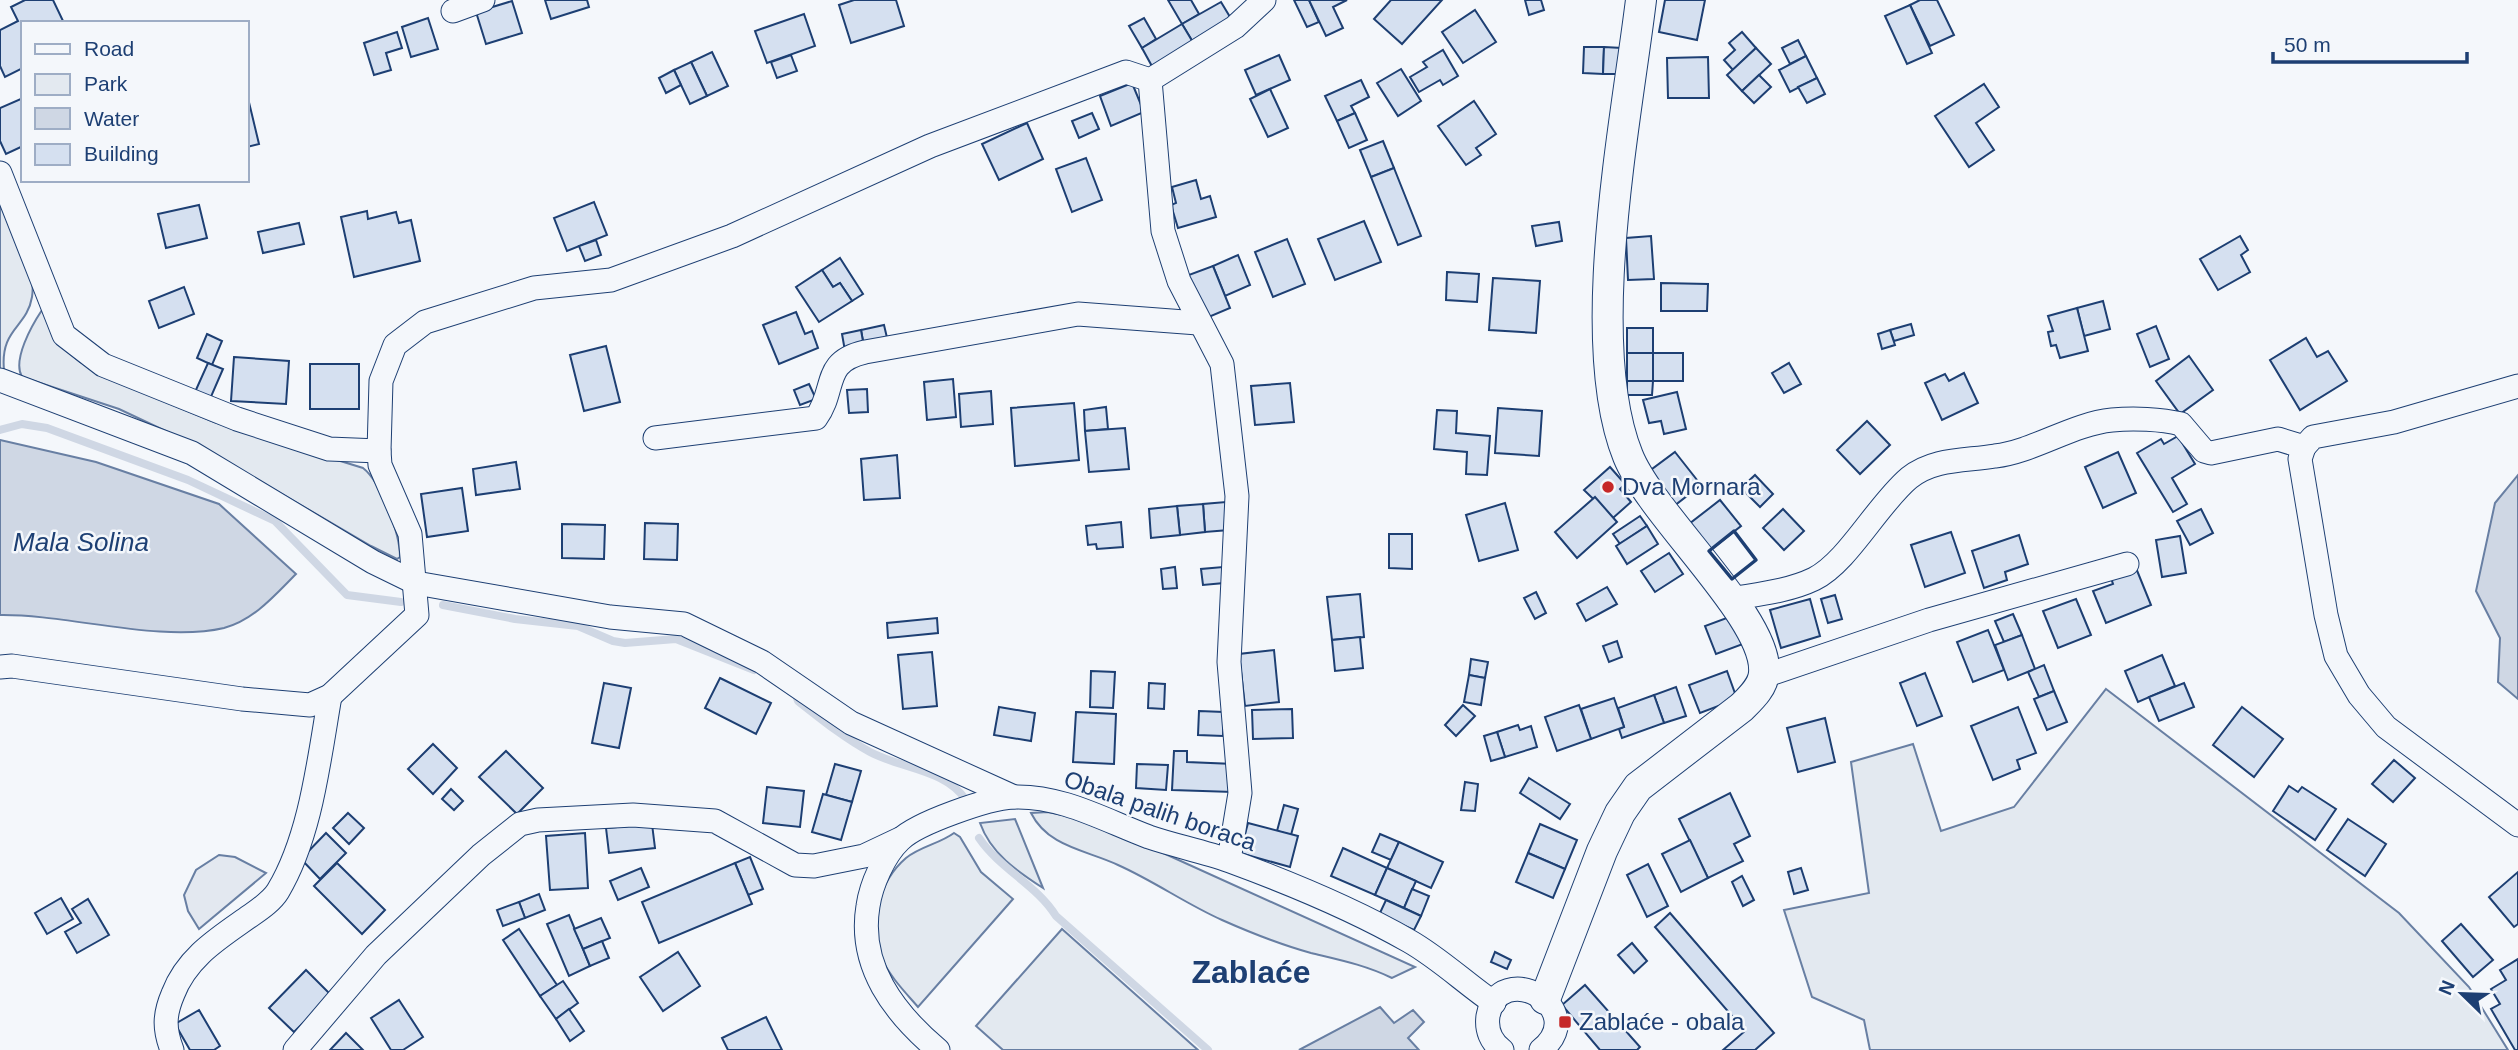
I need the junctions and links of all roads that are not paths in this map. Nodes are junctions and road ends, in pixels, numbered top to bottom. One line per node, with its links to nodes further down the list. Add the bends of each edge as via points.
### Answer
1 (483, 0): 4 (street)
2 (1264, 0): 5 (street, via 1235,27)
3 (1641, 0): 15 (street, via 1612,247 1609,308 1615,414 1628,457 1657,508)
4 (453, 11)
5 (1150, 80): 7 (street, via 1163,231); 12 (street, via 1126,72 930,146 732,236 611,280 534,288 425,322 395,345 381,381)
6 (0, 173): 12 (street, via 52,311 64,335 86,353 103,365 237,419 330,449)
7 (1198, 323): 10 (street, via 1078,314 846,356 837,364 816,418); 22 (street, via 1222,364 1237,496 1229,662 1240,793)
8 (0, 380): 14 (street, via 192,453)
9 (2518, 386): 11 (street, via 2394,422 2313,437)
10 (655, 438)
11 (2304, 447): 15 (street, via 2278,439 2211,453 2181,424 2113,420 1997,456 1945,461 1910,478 1817,578); 20 (street, via 2300,459 2336,656 2359,695 2386,727)
12 (379, 451): 14 (street, via 380,465 410,534)
13 (2127, 564): 17 (street, via 1929,620)
14 (416, 583): 18 (street, via 417,615); 19 (street, via 610,617 684,624 762,662 851,723)
15 (1731, 598): 17 (street, via 1758,643)
16 (0, 667): 18 (street, via 275,703 310,705)
17 (1764, 676): 23 (street, via 1749,701 1638,788 1620,813)
18 (330, 696): 26 (street, via 313,796 290,865 277,894 192,960 179,979 164,1031)
19 (1014, 797): 21 (street, Obala palih boraca, via 984,802); 22 (street, Obala palih boraca, via 1062,802 1150,837)
20 (2518, 825)
21 (900, 839): 27 (street, Obala palih boraca, via 864,856 814,866 795,865 715,821 633,815 520,824 376,955); 28 (street, via 869,897 864,930 880,985)
22 (1229, 860): 24 (street, Obala palih boraca, via 1406,939)
23 (1545, 999): 24 (street, via 1515,989); 25 (street, via 1555,1027)
24 (1494, 1003): 29 (street, via 1488,1029)
25 (1546, 1048)
26 (172, 1050)
27 (295, 1050)
28 (938, 1050)
29 (1502, 1050)

